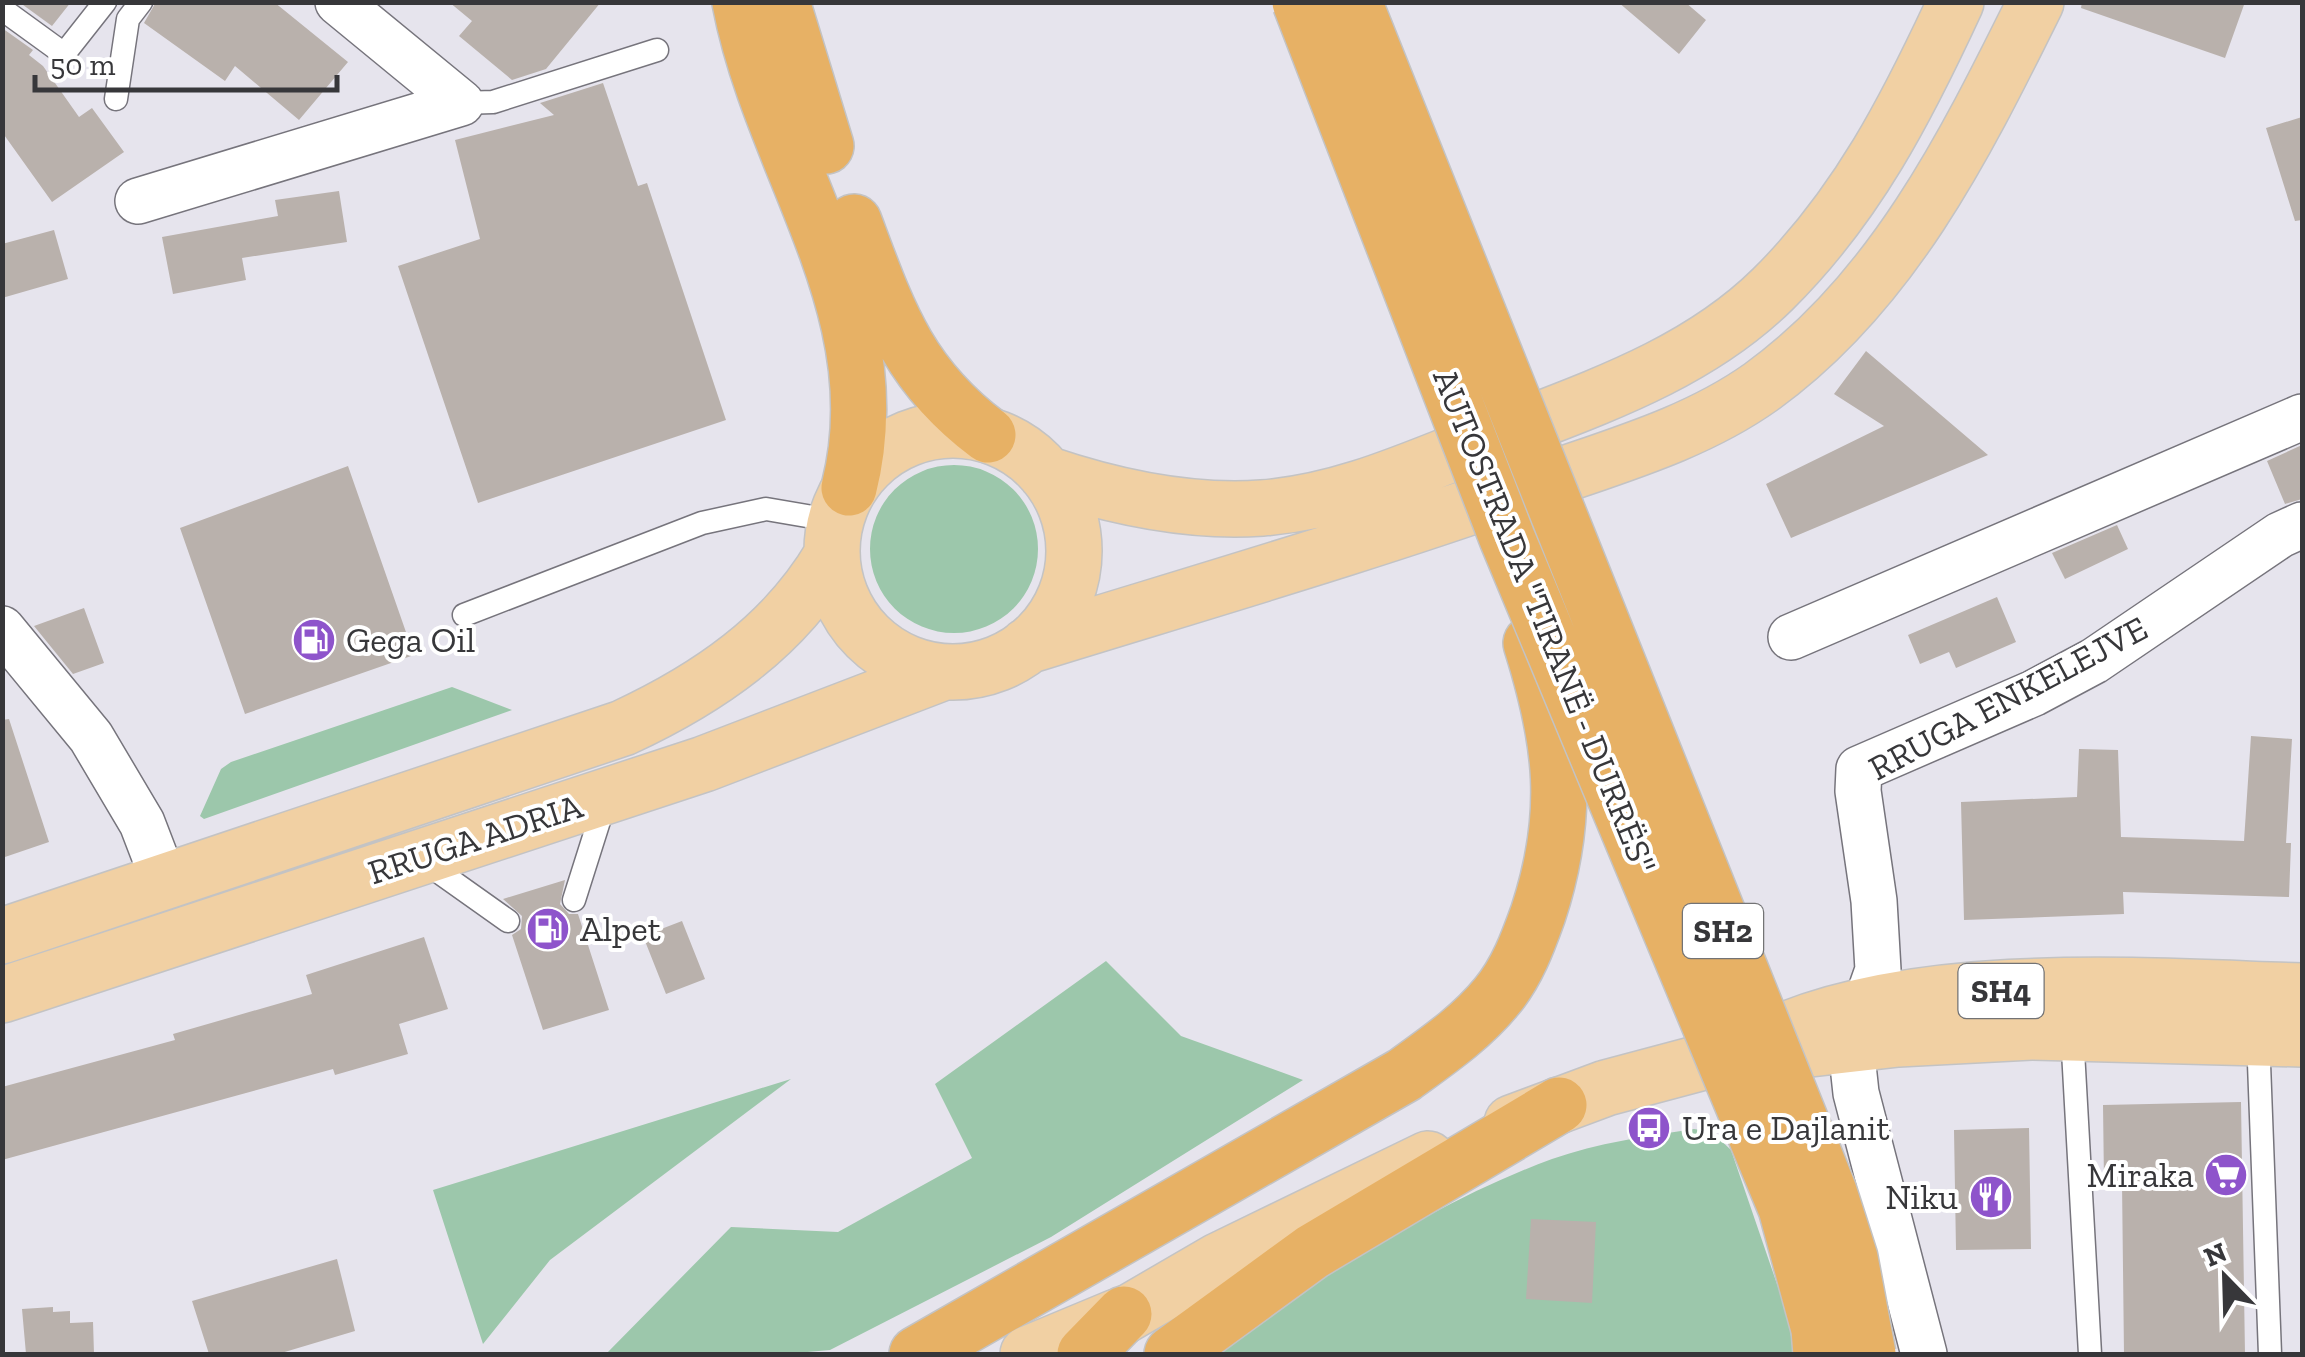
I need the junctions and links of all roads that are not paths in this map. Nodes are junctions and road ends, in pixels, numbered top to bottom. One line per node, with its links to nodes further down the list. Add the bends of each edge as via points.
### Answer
1 (105, 2): 10 (lane, via 64,54)
2 (141, 2): 12 (lane, via 128,19)
3 (338, 2): 13 (street)
4 (740, 2): 18 (highway, via 754,59 853,329 858,455)
5 (782, 2): 16 (highway, via 808,97 904,342 934,390)
6 (1300, 2): 20 (highway, AUTOSTRADA "TIRANË - DURRËS" / SH2, bridge)
7 (1354, 2): 45 (highway, AUTOSTRADA "TIRANË - DURRËS" / SH2, bridge, via 1828,1192 1850,1258)
8 (1956, 2): 17 (main road, via 1901,118 1834,222 1772,290 1673,363 1363,489 1302,504 1190,506)
9 (2036, 2): 24 (main road, via 1921,216 1832,323 1762,386 1680,433 1480,504)
10 (2, 9)
11 (657, 50): 13 (lane, via 493,102)
12 (116, 99)
13 (461, 102): 14 (street)
14 (138, 201)
15 (2302, 416): 23 (street)
16 (988, 435): 17 (main road, via 1020,450); 18 (main road, via 953,430 918,436 872,461)
17 (1046, 474): 24 (main road, via 1064,504 1074,555 1060,606)
18 (839, 521): 21 (lane, via 766,509 702,523); 25 (main road, via 845,606 866,635 909,664); 28 (main road, RRUGA ADRIA, via 817,580 759,644 661,710)
19 (2302, 525): 34 (street, RRUGA ENKELEJVE, via 2094,661 1859,769 1878,970)
20 (1507, 538): 39 (highway, bridge, via 1561,776 1554,862 1526,948 1498,995 1456,1038 1404,1075); 44 (highway, AUTOSTRADA "TIRANË - DURRËS" / SH2, bridge, via 1786,1208)
21 (464, 615)
22 (2, 629): 28 (street, via 91,737 142,824)
23 (1791, 637)
24 (1027, 646): 25 (main road, via 996,664)
25 (944, 672): 26 (main road, RRUGA ADRIA)
26 (607, 796): 27 (main road, RRUGA ADRIA); 29 (lane)
27 (420, 858): 30 (lane); 33 (main road, RRUGA ADRIA)
28 (165, 882): 31 (main road, RRUGA ADRIA)
29 (574, 900)
30 (508, 921)
31 (2, 936)
32 (2302, 990): 34 (main road, SH4, via 1965,993)
33 (2, 995)
34 (1858, 1026): 35 (main road, SH4); 37 (main road, SH4, via 1711,1060); 46 (street, via 1856,1093)
35 (2072, 1032): 36 (main road, SH4); 47 (lane)
36 (2280, 1038): 48 (lane)
37 (1559, 1106): 38 (main road, SH4, via 1405,1170); 43 (highway, via 1312,1252)
38 (1124, 1314): 40 (main road, SH4); 41 (main road, SH4); 42 (highway)
39 (917, 1354)
40 (1028, 1354)
41 (1059, 1354)
42 (1085, 1354)
43 (1172, 1354)
44 (1821, 1354)
45 (1868, 1354)
46 (1924, 1354)
47 (2090, 1354)
48 (2270, 1354)

